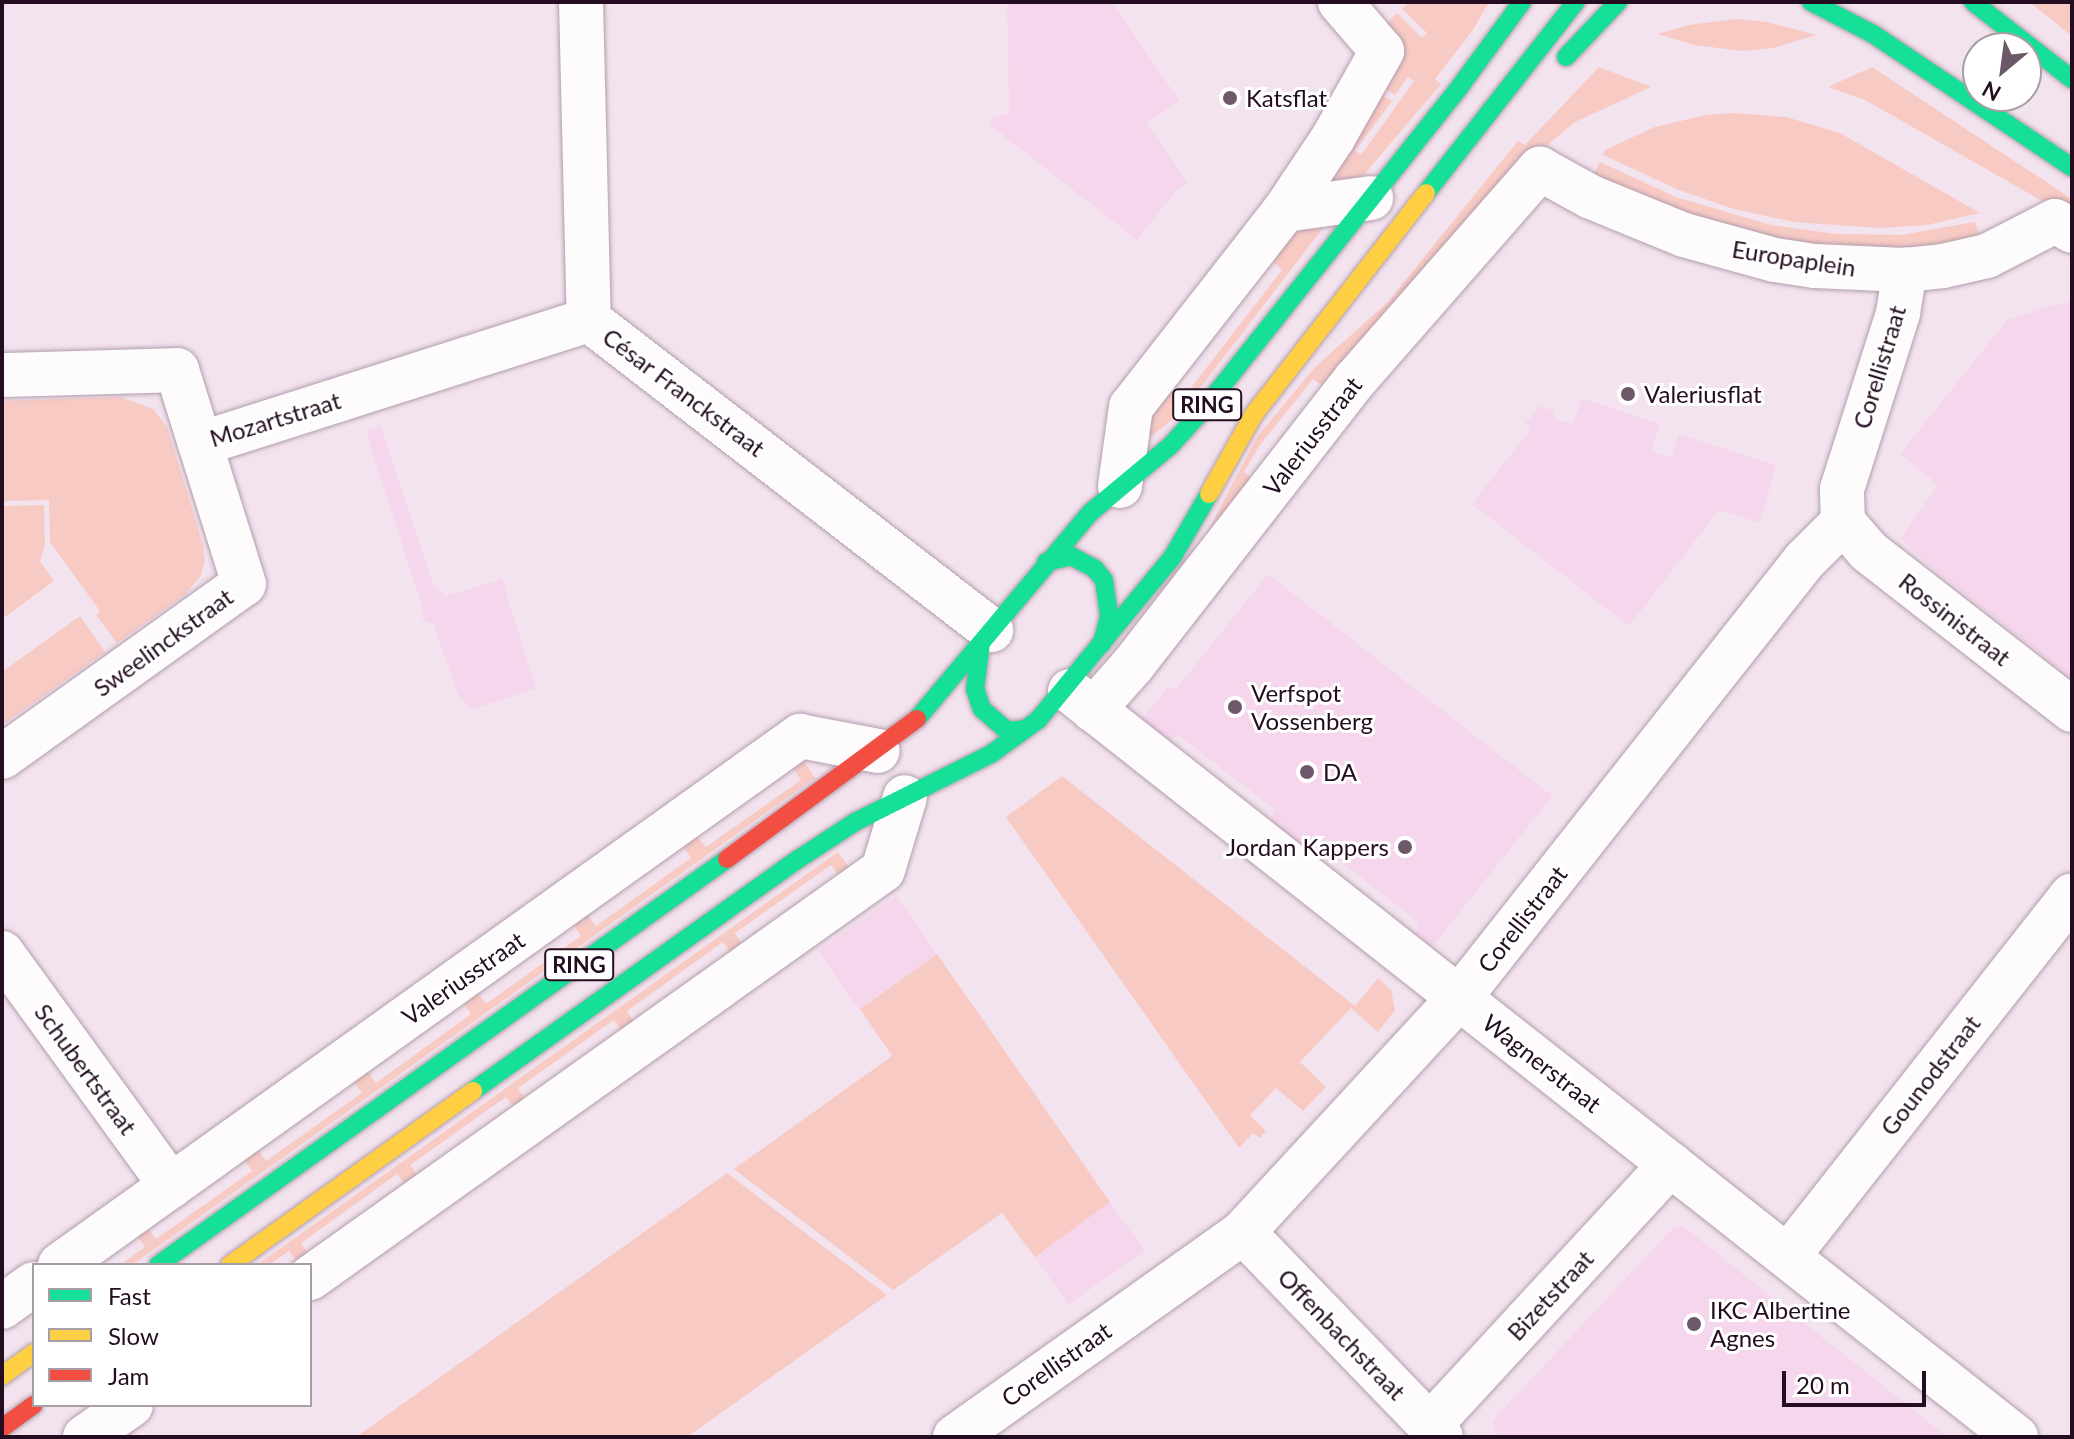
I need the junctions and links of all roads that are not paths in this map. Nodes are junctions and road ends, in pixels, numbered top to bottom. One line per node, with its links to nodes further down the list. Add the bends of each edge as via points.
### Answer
1 (581, 2): 18 (street, César Franckstraat)
2 (1340, 2): 15 (street, via 1382,51)
3 (1522, 2): 14 (main road)
4 (1576, 2): 11 (main road, Valeriusstraat)
5 (1618, 2): 8 (main road)
6 (1811, 2): 12 (main road, via 1873,34)
7 (1974, 2): 9 (main road)
8 (1551, 76)
9 (2072, 79)
10 (1503, 125): 11 (main road, Valeriusstraat)
11 (1463, 144): 25 (main road, Valeriusstraat / RING, via 1254,414 1173,556)
12 (2072, 167)
13 (1540, 169): 17 (street, Europaplein, via 1625,212 1727,249 1815,266); 26 (street, Valeriusstraat, via 1372,360 1133,665)
14 (1371, 198): 15 (street); 21 (main road, RING, via 1202,411 1171,445)
15 (1285, 210): 21 (street, via 1131,407)
16 (2063, 226): 17 (street, Europaplein, via 1987,256)
17 (1905, 270): 22 (street, Corellistraat, via 1898,313 1842,489)
18 (589, 320): 20 (street, Mozartstraat); 24 (street, César Franckstraat)
19 (2, 375): 20 (street, Mozartstraat, via 177,370)
20 (200, 444): 30 (street, Sweelinckstraat, via 244,584)
21 (1120, 486): 23 (main road, RING)
22 (1843, 522): 27 (street, Rossinistraat, via 1868,551); 34 (street, Corellistraat, via 1804,561)
23 (1046, 562): 24 (main road, RING); 25 (main road, via 1071,556 1104,580 1109,617)
24 (986, 636): 28 (main road, via 975,689 982,709 1007,731); 29 (main road, RING, via 917,719)
25 (1102, 644): 26 (main road, Valeriusstraat / RING)
26 (1080, 699): 28 (main road, Valeriusstraat / RING); 34 (street, Wagnerstraat)
27 (2072, 710)
28 (1025, 729): 31 (main road, Valeriusstraat / RING, via 991,754)
29 (878, 751): 36 (street, Valeriusstraat, via 800,736); 40 (main road, RING)
30 (2, 757)
31 (905, 797): 41 (main road, Valeriusstraat / RING, via 797,860); 42 (street, via 883,870)
32 (2072, 895): 38 (street, Gounodstraat)
33 (2, 953): 36 (street, Schubertstraat)
34 (1459, 998): 35 (street, Wagnerstraat); 37 (street, Corellistraat)
35 (1671, 1164): 38 (street, Wagnerstraat); 50 (street, Bizetstraat)
36 (171, 1186): 39 (street, Valeriusstraat)
37 (1243, 1232): 50 (street, Offenbachstraat); 52 (street, Corellistraat)
38 (1788, 1256): 53 (street, Wagnerstraat)
39 (63, 1263)
40 (161, 1263)
41 (233, 1263)
42 (312, 1277)
43 (32, 1285): 44 (street)
44 (2, 1307)
45 (32, 1354): 46 (main road)
46 (2, 1376)
47 (32, 1406): 49 (main road)
48 (128, 1407): 51 (street)
49 (2, 1428)
50 (1436, 1431)
51 (85, 1437)
52 (955, 1437)
53 (2016, 1437)

